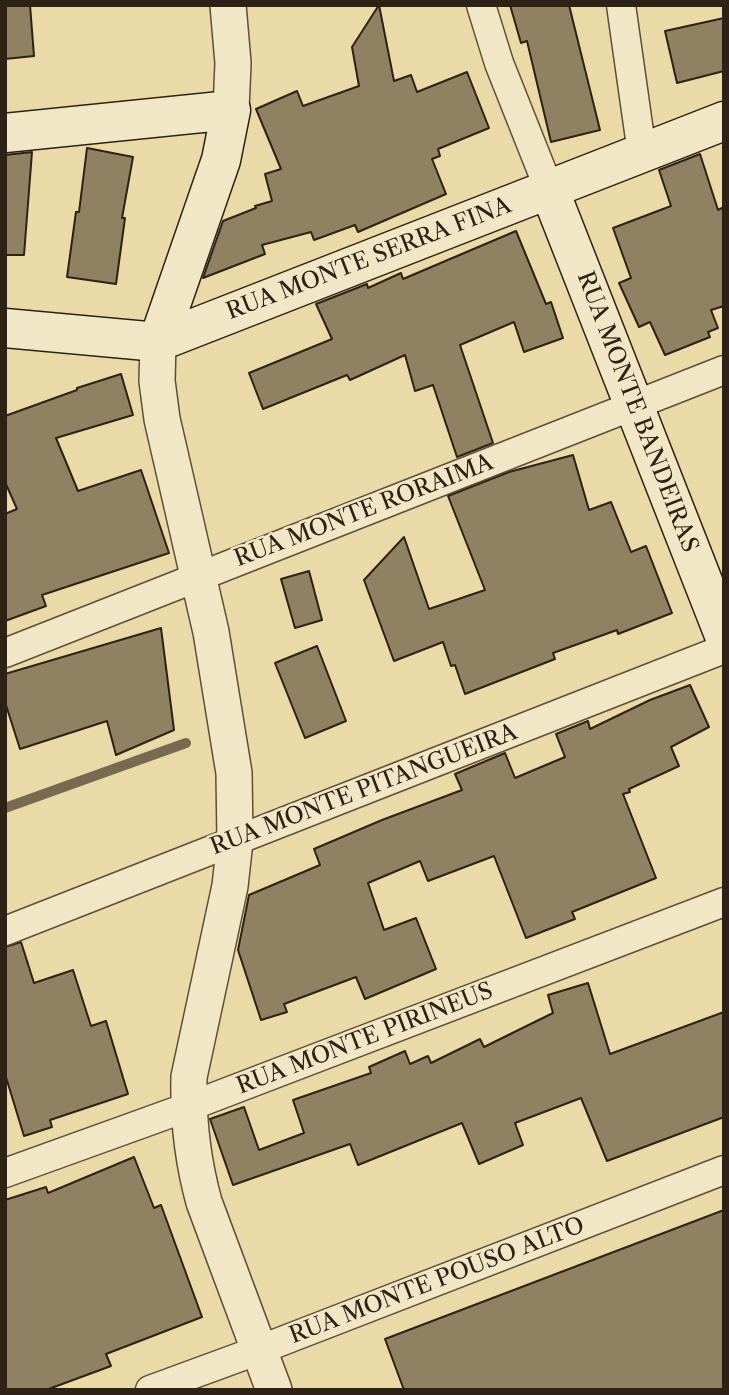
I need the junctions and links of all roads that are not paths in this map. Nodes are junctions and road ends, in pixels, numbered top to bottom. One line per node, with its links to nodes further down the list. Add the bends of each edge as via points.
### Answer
1 (228, 5): 4 (street)
2 (481, 5): 8 (street, via 499,63)
3 (621, 5): 7 (street)
4 (231, 110): 6 (main road); 10 (main road, via 221,160)
5 (724, 121): 7 (main road, RUA MONTE SERRA FINA)
6 (5, 133)
7 (642, 153): 8 (main road, RUA MONTE SERRA FINA)
8 (550, 189): 10 (main road, RUA MONTE SERRA FINA); 12 (main road, RUA MONTE BANDEIRAS)
9 (5, 328): 10 (main road, RUA MONTE SERRA FINA)
10 (158, 342): 13 (street, via 162,419)
11 (724, 370): 12 (street, RUA MONTE RORAIMA)
12 (634, 406): 13 (street, RUA MONTE RORAIMA); 14 (main road, RUA MONTE BANDEIRAS)
13 (197, 578): 16 (street, RUA MONTE RORAIMA); 17 (street, via 211,632 234,773)
14 (724, 635)
15 (724, 649): 17 (street, RUA MONTE PITANGUEIRA)
16 (5, 653)
17 (234, 841): 19 (street, RUA MONTE PITANGUEIRA); 20 (street, via 230,886 189,1077)
18 (724, 902): 20 (street, RUA MONTE PIRINEUS)
19 (5, 931)
20 (188, 1107): 22 (street, RUA MONTE PIRINEUS); 23 (street, via 204,1202)
21 (724, 1170): 23 (street, RUA MONTE POUSO ALTO)
22 (5, 1173)
23 (259, 1350): 24 (street, RUA MONTE POUSO ALTO); 25 (street)
24 (150, 1390)
25 (274, 1390)

